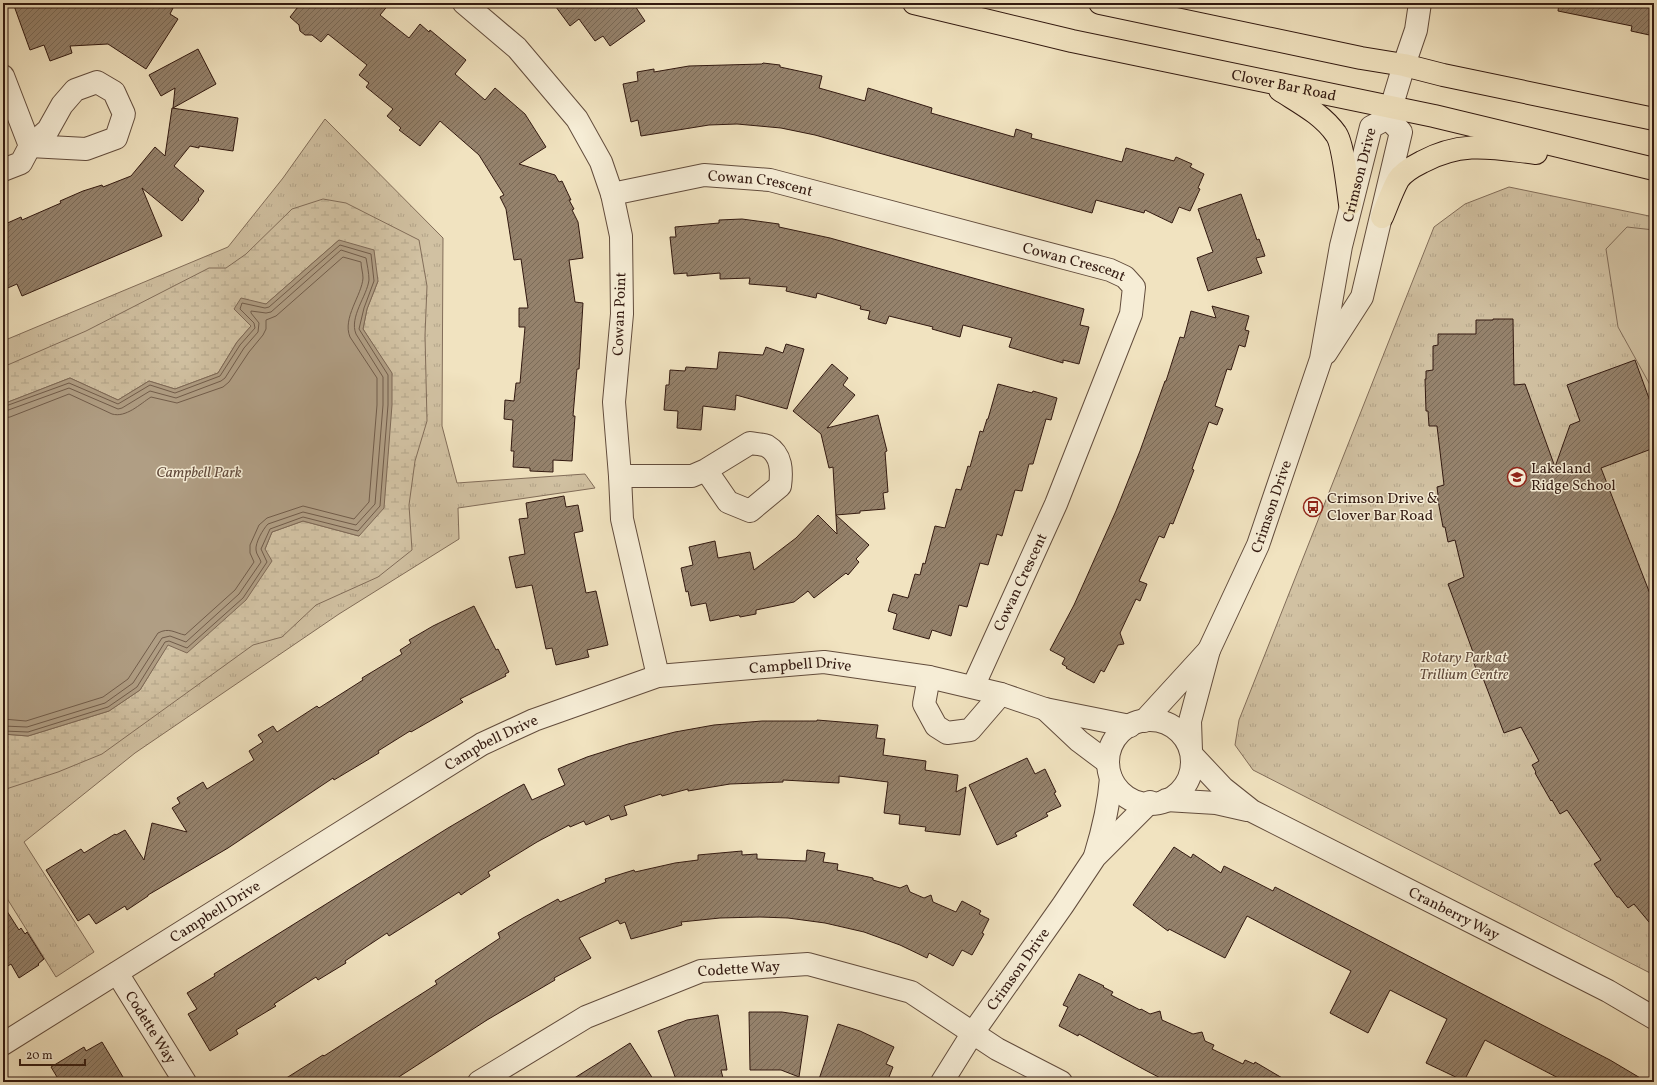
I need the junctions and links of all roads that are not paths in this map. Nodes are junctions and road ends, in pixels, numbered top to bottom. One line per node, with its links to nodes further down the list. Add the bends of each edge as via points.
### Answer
1 (464, 3): 12 (street, Cowan Point, via 517,48 577,119 601,162)
2 (914, 3): 7 (main road, Clover Bar Road, via 1072,41)
3 (1100, 3): 5 (main road)
4 (1420, 3): 5 (street, via 1416,30)
5 (1404, 65): 8 (street); 9 (main road)
6 (3, 76): 11 (street, via 30,146 22,163)
7 (1265, 82): 8 (main road, Clover Bar Road); 13 (main road, via 1315,112 1337,135)
8 (1390, 113): 10 (main road, Clover Bar Road, via 1434,116); 13 (street, Crimson Drive, via 1371,127); 14 (street, Crimson Drive, via 1401,132)
9 (1654, 119)
10 (1646, 167): 14 (main road, via 1488,147 1461,148 1438,153 1413,166 1399,179)
11 (3, 170)
12 (612, 194): 17 (street, Cowan Point, via 621,236 622,314 614,402); 21 (street, Cowan Crescent, via 704,175 770,180 1110,270 1125,277 1134,287 1131,314 1056,504)
13 (1350, 204): 15 (street, Crimson Drive)
14 (1382, 217): 15 (street, Crimson Drive, via 1362,297)
15 (1321, 359): 18 (street, Crimson Drive, via 1258,545)
16 (706, 470): 17 (street, via 692,476)
17 (620, 476): 19 (street, Cowan Point, via 622,520)
18 (1209, 650): 24 (street, Crimson Drive); 25 (street, Crimson Drive, via 1190,721)
19 (658, 676): 20 (street, Campbell Drive, via 824,662); 30 (street, Campbell Drive, via 534,720 482,744)
20 (929, 677): 21 (street, Campbell Drive); 22 (street, via 924,704 936,726 947,732 970,730)
21 (973, 687): 22 (street, Campbell Drive)
22 (1001, 694): 23 (street, Campbell Drive)
23 (1045, 709): 24 (street, Campbell Drive); 26 (street, Campbell Drive)
24 (1137, 723): 25 (street, via 1154,720 1171,727 1182,734); 26 (street, via 1119,732 1114,739)
25 (1191, 753): 27 (street, via 1191,772 1187,782 1178,792); 28 (street, Cranberry Way, via 1223,788)
26 (1109, 770): 27 (street, via 1120,793 1134,800); 29 (street, Crimson Drive, via 1110,799)
27 (1158, 801): 28 (street, Cranberry Way, via 1216,803); 29 (street, Crimson Drive)
28 (1252, 811): 31 (street, Cranberry Way, via 1608,991)
29 (1095, 857): 32 (street, Crimson Drive)
30 (117, 973): 33 (street, Campbell Drive); 35 (street, Codette Way)
31 (1654, 1018)
32 (972, 1034): 34 (street, Codette Way, via 911,992 808,964 701,971 586,1017); 37 (street, Crimson Drive); 38 (street, Codette Way)
33 (3, 1044)
34 (509, 1072): 36 (street, Codette Way)
35 (185, 1082)
36 (479, 1082)
37 (942, 1082)
38 (1061, 1082)

